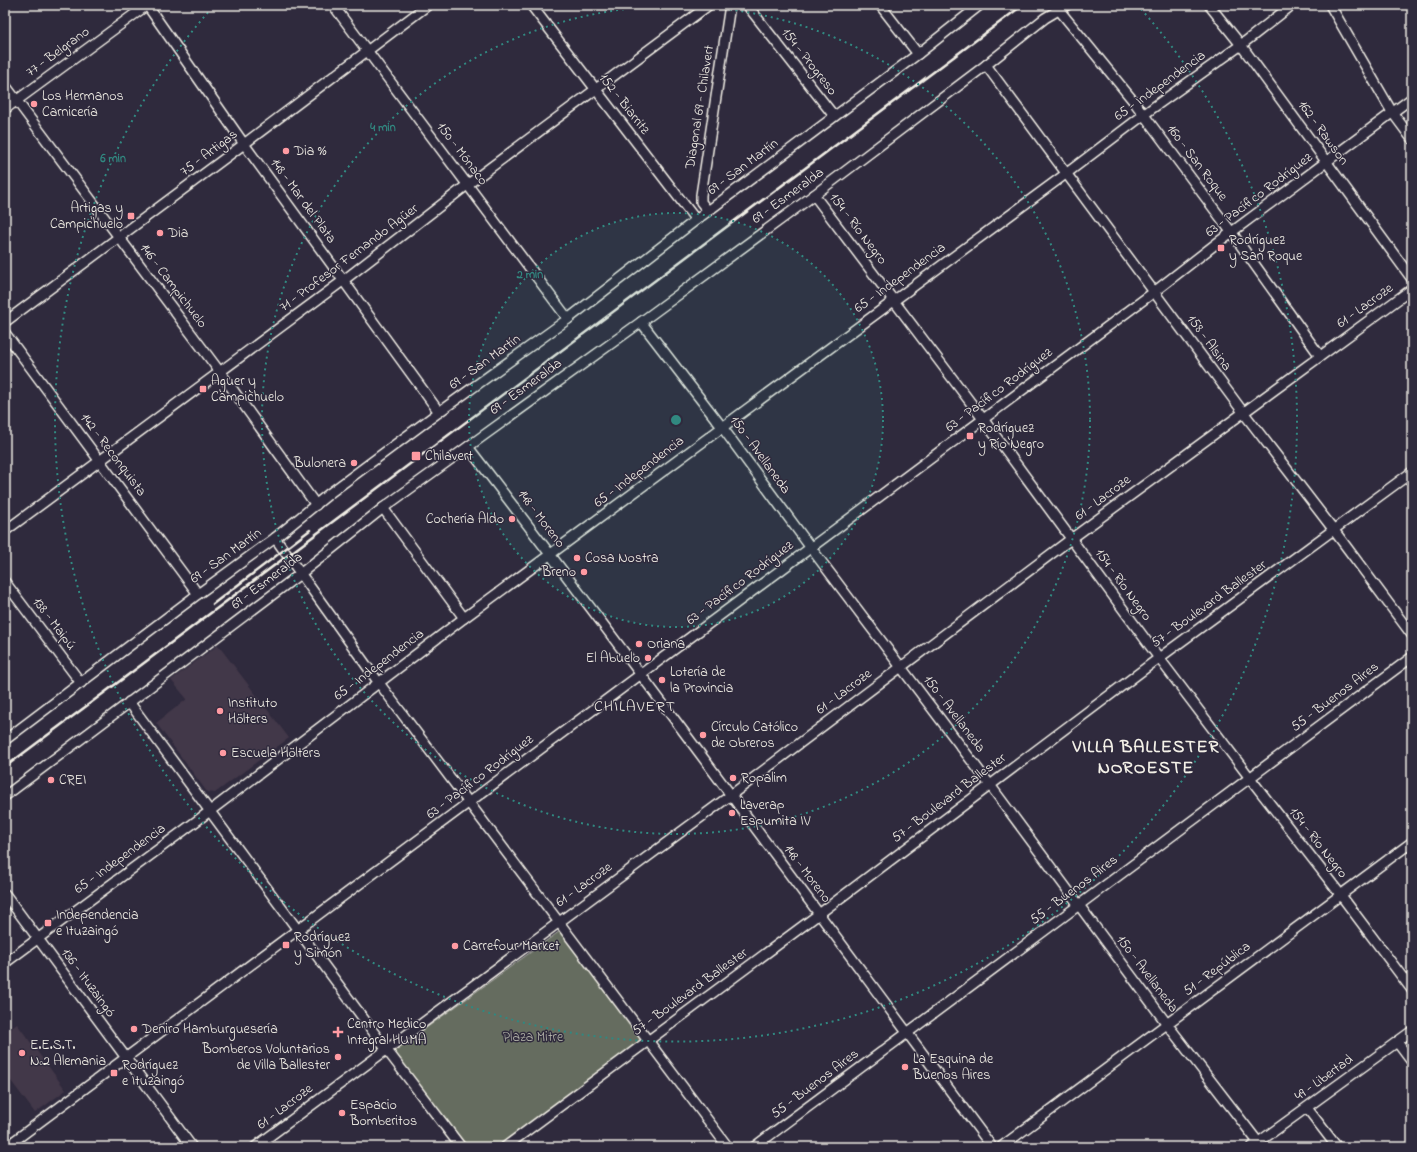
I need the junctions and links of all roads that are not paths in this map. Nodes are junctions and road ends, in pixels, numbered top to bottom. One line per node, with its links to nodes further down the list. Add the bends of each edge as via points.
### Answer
1 (147, 5): 22 (street, 77 - Belgrano); 28 (street, 148 - Mar del Plata)
2 (333, 5): 16 (street, 150 - Mónaco)
3 (428, 5): 16 (street, 75 - Artigas)
4 (531, 5): 20 (street, 152 - Biarritz)
5 (708, 5): 20 (street, 71 - Profesor Fernando Agüer)
6 (730, 5): 33 (street, Diagonal 69 - Chilavert, via 701,195 701,202)
7 (747, 5): 26 (street, 154 - Progreso)
8 (880, 5): 17 (street)
9 (981, 5): 17 (street, 69 - San Martín)
10 (1067, 5): 14 (street, 69 - Esmeralda)
11 (1209, 5): 15 (street, 162 - Rawson)
12 (1292, 5): 15 (street, 65 - Independencia)
13 (1330, 5): 24 (street)
14 (1057, 8): 18 (street, 69 - Esmeralda); 25 (street, 160 - San Roque)
15 (1241, 45): 25 (street, 65 - Independencia); 29 (street, 162 - Rawson)
16 (368, 51): 28 (street, 75 - Artigas); 31 (street, 150 - Mónaco)
17 (918, 54): 26 (street, 69 - San Martín)
18 (986, 65): 30 (street, 158 - Alsina); 32 (street, 69 - Esmeralda)
19 (5, 85): 22 (street, 146 - Campichuelo)
20 (596, 90): 31 (street, 71 - Profesor Fernando Agüer); 34 (street, 152 - Biarritz)
21 (1412, 98): 24 (street, 63 - Pacífico Rodríguez)
22 (16, 100): 23 (street, 77 - Belgrano); 36 (street, 146 - Campichuelo)
23 (5, 109)
24 (1392, 112): 27 (street); 29 (street, 63 - Pacífico Rodríguez)
25 (1143, 114): 30 (street, 65 - Independencia); 35 (street, 160 - San Roque)
26 (834, 116): 33 (street, 69 - San Martín)
27 (1412, 139)
28 (244, 144): 36 (street, 75 - Artigas); 38 (street, 148 - Mar del Plata)
29 (1327, 162): 35 (street, 63 - Pacífico Rodríguez); 37 (street, 162 - Rawson)
30 (1067, 173): 40 (street, 158 - Alsina); 41 (street, 65 - Independencia)
31 (467, 185): 38 (street, 71 - Profesor Fernando Agüer); 42 (street, 150 - Mónaco)
32 (814, 194): 41 (street, 154 - Río Negro); 44 (street, 69 - Esmeralda)
33 (708, 211): 34 (street, 69 - San Martín)
34 (696, 220): 42 (street, 69 - San Martín)
35 (1232, 233): 40 (street, 63 - Pacífico Rodríguez); 46 (street, 160 - San Roque)
36 (119, 237): 43 (street, 75 - Artigas); 47 (street, 146 - Campichuelo)
37 (1412, 279)
38 (344, 280): 47 (street, 71 - Profesor Fernando Agüer); 48 (street, 148 - Mar del Plata)
39 (1412, 289): 46 (street, 61 - Lacroze)
40 (1154, 292): 49 (street, 158 - Alsina); 50 (street, 63 - Pacífico Rodríguez)
41 (894, 300): 50 (street, 154 - Río Negro); 51 (street, 65 - Independencia)
42 (568, 319): 48 (street, 69 - San Martín)
43 (5, 322)
44 (641, 322): 51 (street, 150 - Avellaneda); 52 (street, 69 - Esmeralda)
45 (5, 334): 53 (street, 142 - Reconquista)
46 (1320, 356): 49 (street, 61 - Lacroze)
47 (220, 372): 53 (street, 71 - Profesor Fernando Agüer); 55 (street, 146 - Campichuelo)
48 (439, 412): 55 (street, 69 - San Martín)
49 (1243, 412): 57 (street, 158 - Alsina); 60 (street, 61 - Lacroze)
50 (983, 419): 60 (street, 154 - Río Negro); 61 (street, 63 - Pacífico Rodríguez)
51 (722, 427): 61 (street, 150 - Avellaneda); 62 (street, 65 - Independencia)
52 (468, 447): 56 (street, 69 - Esmeralda); 62 (street, 148 - Moreno)
53 (99, 461): 58 (street, 71 - Profesor Fernando Agüer); 65 (street, 142 - Reconquista)
54 (1412, 472): 57 (street, 57 - Boulevard Ballester)
55 (316, 505): 59 (street, 69 - San Martín)
56 (383, 508): 63 (street, 69 - Esmeralda); 66 (street)
57 (1333, 529): 67 (street, 158 - Alsina); 69 (street, 57 - Boulevard Ballester)
58 (5, 531)
59 (275, 538): 63 (street); 65 (street, 69 - San Martín)
60 (1071, 539): 69 (street, 154 - Río Negro); 70 (street, 61 - Lacroze)
61 (811, 548): 70 (street, 150 - Avellaneda); 71 (street, 63 - Pacífico Rodríguez)
62 (551, 555): 66 (street, 65 - Independencia); 71 (street, 148 - Moreno)
63 (300, 574): 73 (street); 74 (street, 69 - Esmeralda)
64 (5, 582): 72 (street, 138 - Maipú)
65 (198, 594): 72 (street, 69 - San Martín)
66 (464, 618): 73 (street, 65 - Independencia)
67 (1412, 636)
68 (1412, 657): 76 (street, 55 - Buenos Aires)
69 (1159, 658): 76 (street, 154 - Río Negro); 77 (street, 57 - Boulevard Ballester)
70 (901, 667): 77 (street, 150 - Avellaneda); 78 (street, 61 - Lacroze)
71 (640, 675): 78 (street, 148 - Moreno); 80 (street, 63 - Pacífico Rodríguez)
72 (81, 683): 75 (street, 69 - San Martín)
73 (379, 683): 80 (street); 81 (street, 65 - Independencia)
74 (129, 702): 79 (street, 69 - Esmeralda); 81 (street)
75 (5, 740)
76 (1250, 778): 84 (street, 154 - Río Negro); 85 (street, 55 - Buenos Aires)
77 (990, 785): 85 (street, 150 - Avellaneda); 86 (street, 57 - Boulevard Ballester)
78 (731, 795): 86 (street, 148 - Moreno); 87 (street, 61 - Lacroze)
79 (5, 796)
80 (469, 802): 87 (street); 88 (street, 63 - Pacífico Rodríguez)
81 (210, 811): 88 (street); 89 (street, 65 - Independencia)
82 (1412, 842): 84 (street, 51 - República)
83 (5, 894): 89 (street, 136 - Ituzaingó)
84 (1340, 894): 91 (street, 154 - Río Negro); 92 (street, 51 - República)
85 (1078, 904): 92 (street, 150 - Avellaneda); 94 (street, 55 - Buenos Aires)
86 (819, 914): 94 (street, 148 - Moreno); 95 (street, 57 - Boulevard Ballester)
87 (558, 922): 95 (street); 97 (street, 61 - Lacroze)
88 (298, 929): 97 (street); 98 (street, 63 - Pacífico Rodríguez)
89 (37, 938): 90 (street, 65 - Independencia); 98 (street, 136 - Ituzaingó)
90 (5, 962)
91 (1412, 990)
92 (1167, 1024): 101 (street, 150 - Avellaneda); 110 (street, 51 - República)
93 (1412, 1031): 96 (street, 49 - Libertad)
94 (907, 1033): 108 (street, 55 - Buenos Aires); 109 (street, 148 - Moreno)
95 (648, 1040): 106 (street, 57 - Boulevard Ballester); 107 (street)
96 (1397, 1042): 99 (street); 100 (street, 49 - Libertad)
97 (386, 1049): 104 (street, 61 - Lacroze); 105 (street)
98 (126, 1058): 102 (street, 63 - Pacífico Rodríguez); 103 (street, 136 - Ituzaingó)
99 (1412, 1062)
100 (1307, 1108): 101 (street, 49 - Libertad); 111 (street)
101 (1255, 1145)
102 (6, 1147)
103 (192, 1147)
104 (255, 1147)
105 (461, 1147)
106 (505, 1147)
107 (728, 1147)
108 (754, 1147)
109 (992, 1147)
110 (1002, 1147)
111 (1337, 1147)

